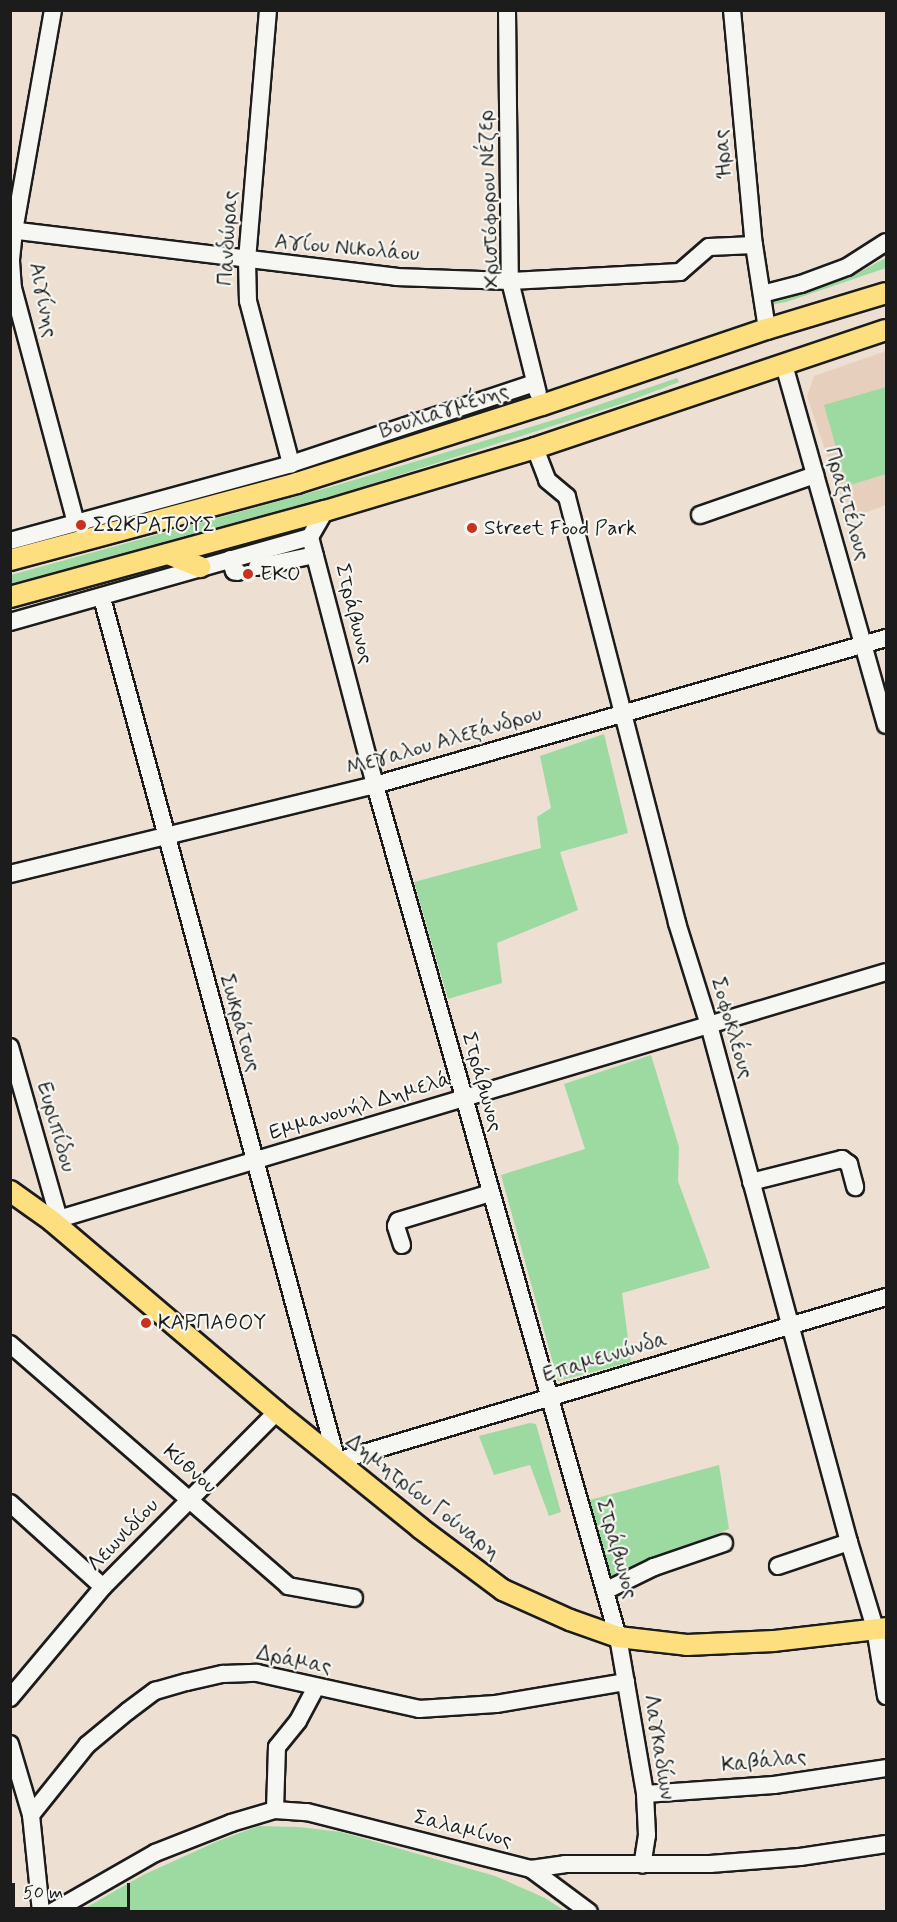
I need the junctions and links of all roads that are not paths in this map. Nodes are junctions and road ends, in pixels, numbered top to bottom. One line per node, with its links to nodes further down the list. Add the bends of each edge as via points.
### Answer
1 (53, 10): 5 (street, Αιγίνης)
2 (268, 10): 8 (street, Πανδώρας)
3 (507, 10): 9 (street, Χριστόφορου Νέζερ)
4 (732, 10): 7 (street, Ήρας)
5 (12, 231): 8 (street, Αγίου Νικολάου); 22 (street, Αιγίνης, via 13,288)
6 (886, 242): 11 (street, via 847,267)
7 (754, 245): 9 (street, Αγίου Νικολάου, via 709,247 680,272); 11 (street, Ήρας)
8 (247, 261): 9 (street, Αγίου Νικολάου, via 396,277); 18 (street, Πανδώρας, via 248,301)
9 (510, 281): 15 (street, Χριστόφορου Νέζερ)
10 (886, 293): 12 (main road, Βουλιαγμένης)
11 (762, 294): 12 (street, Ήρας)
12 (767, 328): 16 (main road, Βουλιαγμένης)
13 (886, 330): 14 (main road)
14 (784, 364): 17 (main road); 19 (street, Πραξιτέλους)
15 (535, 383): 16 (street, Χριστόφορου Νέζερ); 18 (street)
16 (542, 405): 27 (main road, Βουλιαγμένης, via 297,483)
17 (535, 448): 20 (main road); 35 (street, Σοφοκλέους, via 547,480 567,497)
18 (291, 464): 22 (street)
19 (816, 475): 21 (street); 34 (street, Πραξιτέλους)
20 (325, 511): 23 (street); 25 (main road)
21 (700, 515)
22 (76, 524): 24 (street)
23 (310, 537): 26 (street, Στράβωνος); 28 (street)
24 (10, 541)
25 (168, 554): 29 (main road); 30 (main road)
26 (315, 555): 28 (street); 37 (street, Στράβωνος)
27 (10, 560)
28 (266, 560): 29 (street)
29 (201, 567): 31 (street)
30 (10, 597)
31 (102, 598): 32 (street); 38 (street, Σωκράτους)
32 (10, 622)
33 (886, 638): 34 (street, Μεγαλου Αλεξάνδρου)
34 (864, 645): 35 (street, Μεγαλου Αλεξάνδρου); 36 (street, Πραξιτέλους)
35 (622, 714): 37 (street, Μεγαλου Αλεξάνδρου); 41 (street, Σοφοκλέους, via 677,923)
36 (886, 725)
37 (375, 786): 38 (street, Μεγαλου Αλεξάνδρου); 43 (street, Στράβωνος)
38 (165, 837): 39 (street, Μεγαλου Αλεξάνδρου); 44 (street, Σωκράτους)
39 (10, 874)
40 (886, 972): 41 (street, Εμμανουήλ Δημελά)
41 (709, 1025): 43 (street, Εμμανουήλ Δημελά); 45 (street, Σοφοκλέους)
42 (10, 1047): 49 (street, Ευριπίδου)
43 (463, 1099): 44 (street, Εμμανουήλ Δημελά); 48 (street, Στράβωνος)
44 (255, 1161): 49 (street, Εμμανουήλ Δημελά); 56 (street, Σωκράτους)
45 (751, 1182): 46 (street, via 842,1159 849,1164); 52 (street, Σοφοκλέους)
46 (855, 1187)
47 (10, 1191): 49 (main road, Δημητρίου Γούναρη)
48 (491, 1193): 50 (street, via 398,1221); 54 (street, Στράβωνος)
49 (56, 1220): 55 (main road, Δημητρίου Γούναρη)
50 (402, 1245)
51 (886, 1298): 52 (street, Επαμεινώνδα)
52 (790, 1326): 54 (street, Επαμεινώνδα); 59 (street, Σοφοκλέους)
53 (10, 1344): 57 (street, Κύθνου)
54 (551, 1397): 56 (street, Επαμεινώνδα); 63 (street, Στράβωνος)
55 (277, 1412): 56 (main road, Δημητρίου Γούναρη); 57 (street, Λεωνιδίου)
56 (337, 1461): 66 (main road, Δημητρίου Γούναρη, via 504,1590)
57 (190, 1498): 62 (street, Λεωνιδίου); 64 (street, Κύθνου, via 288,1586)
58 (10, 1503): 62 (street)
59 (849, 1542): 61 (street); 65 (street, Σοφοκλέους)
60 (724, 1543): 63 (street, via 654,1567)
61 (778, 1566)
62 (103, 1587): 70 (street, Λεωνιδίου)
63 (605, 1591): 66 (street, Στράβωνος)
64 (354, 1598)
65 (881, 1628): 66 (main road, Δημητρίου Γούναρη, via 774,1641 687,1645); 69 (street, Σοφοκλέους)
66 (618, 1637): 67 (street, Λαγκαδίων)
67 (626, 1682): 68 (street, Δράμας, via 496,1704 419,1709); 73 (street, Λαγκαδίων)
68 (316, 1686): 74 (street, via 298,1721 277,1747); 75 (street, Δράμας, via 257,1673 224,1674 154,1691 87,1745)
69 (886, 1696)
70 (10, 1698)
71 (10, 1743): 75 (street)
72 (886, 1768): 73 (street, Καβάλας, via 774,1785)
73 (645, 1794): 77 (street, Λαγκαδίων, via 647,1835)
74 (275, 1810): 78 (street, Σαλαμίνος, via 307,1812); 80 (street, Σαλαμίνος, via 155,1853)
75 (31, 1815): 79 (street)
76 (886, 1844): 77 (street, Σαλαμίνος, via 800,1857 710,1864)
77 (642, 1864): 78 (street, Σαλαμίνος, via 565,1864)
78 (531, 1869): 81 (street)
79 (40, 1911)
80 (52, 1911)
81 (589, 1911)

